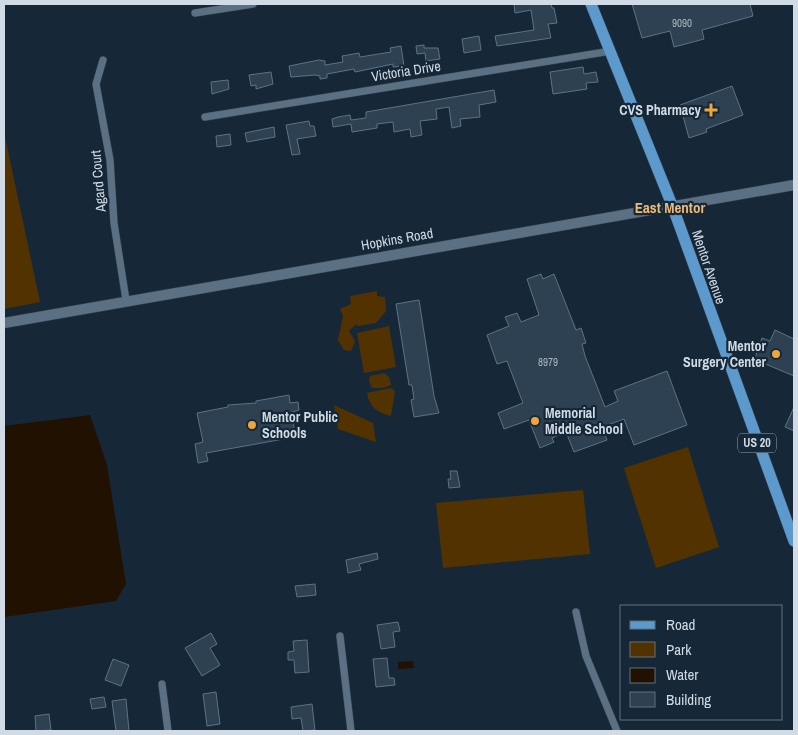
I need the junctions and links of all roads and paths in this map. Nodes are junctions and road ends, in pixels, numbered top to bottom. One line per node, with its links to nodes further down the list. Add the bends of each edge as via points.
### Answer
1 (253, 4): 3 (street)
2 (591, 4): 4 (main road, Mentor Avenue / US 20)
3 (195, 13)
4 (610, 51): 6 (street, Victoria Drive); 8 (main road, Mentor Avenue / US 20)
5 (103, 60): 9 (street, Agard Court, via 96,84 110,160 114,223)
6 (205, 117)
7 (793, 185): 8 (street, Hopkins Road)
8 (672, 205): 9 (street, Hopkins Road); 11 (main road, Mentor Avenue / US 20)
9 (126, 300): 10 (street, Hopkins Road)
10 (4, 323)
11 (794, 541)
12 (576, 612): 17 (street, via 586,656)
13 (340, 636): 16 (street)
14 (162, 684): 15 (street)
15 (168, 731)
16 (351, 731)
17 (617, 731)

